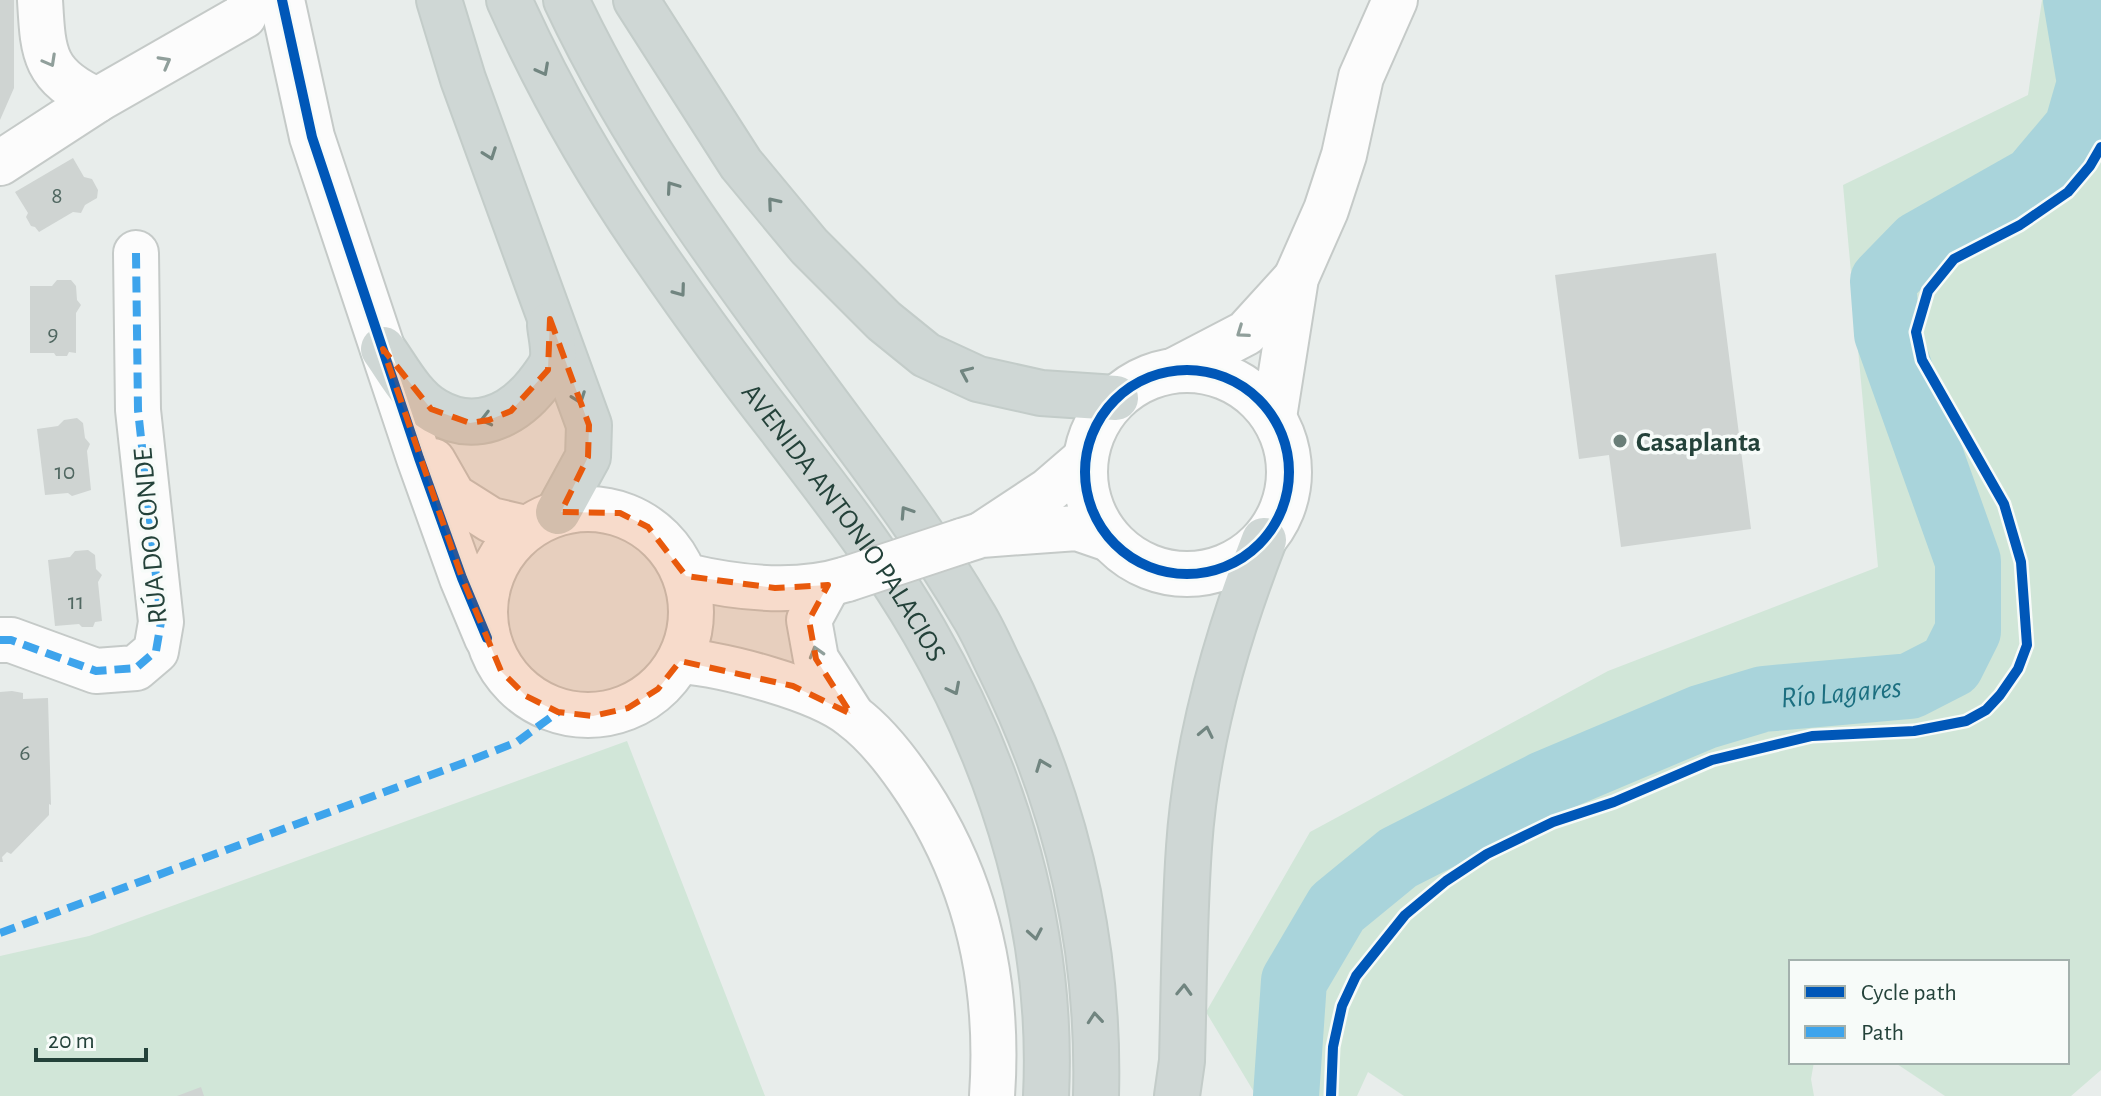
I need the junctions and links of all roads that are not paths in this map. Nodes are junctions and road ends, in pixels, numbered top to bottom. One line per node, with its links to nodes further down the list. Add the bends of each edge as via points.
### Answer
1 (40, 0): 8 (street, one-way to 8, via 43,49 56,73)
2 (439, 0): 12 (main road, one-way to 12)
3 (509, 0): 29 (main road, AVENIDA ANTONIO PALACIOS, one-way to 29, via 594,161 653,254 855,525 924,630 971,721 1003,800 1027,887 1044,1005)
4 (566, 0): 30 (main road, AVENIDA ANTONIO PALACIOS, one-way to 4, via 1097,1036 1086,928 1059,813 1010,689 973,614 900,502 659,168)
5 (636, 0): 15 (main road, one-way to 5, via 1041,393 978,379 926,355 884,321 809,246 741,164)
6 (1395, 0): 11 (street, via 1361,77 1344,155)
7 (259, 5): 8 (street, one-way to 7); 13 (street, via 292,43 312,137)
8 (97, 100): 9 (street)
9 (0, 163)
10 (136, 253): 25 (street, RÚA DO CONDE, via 138,410 161,622 156,651 136,668 96,671)
11 (1296, 278): 14 (street, one-way to 14, via 1246,333); 16 (street)
12 (550, 319): 13 (main road, one-way to 13, via 553,357 548,370 529,396 489,420 470,423 431,409); 18 (main road, one-way to 18, via 589,425 588,457)
13 (383, 349): 18 (street, via 453,496 491,520); 24 (street)
14 (1175, 370): 15 (street, via 1144,379); 16 (street, via 1213,372 1248,389)
15 (1116, 398): 17 (street, via 1096,426)
16 (1274, 417): 21 (street, via 1287,445 1290,474 1284,504)
17 (1085, 459): 19 (street, via 1049,490); 20 (street, via 1089,501)
18 (542, 520): 22 (street, via 589,507 620,513 648,527); 24 (street, via 498,559 484,597)
19 (972, 538): 20 (street, via 1077,528); 23 (street, bridge)
20 (1109, 539): 21 (street, via 1144,565 1186,574 1228,566)
21 (1264, 540): 31 (main road, one-way to 21, via 1189,845 1203,747 1220,667)
22 (686, 576): 23 (street, via 775,588); 26 (street, via 691,619)
23 (838, 582): 27 (street, one-way to 23, via 816,659 809,620)
24 (487, 638): 26 (street, via 501,671 526,696 558,712 593,716 628,708 658,689)
25 (0, 640)
26 (680, 661): 27 (street, via 793,686)
27 (851, 714): 28 (street, via 890,752 935,816 965,881 990,986)
28 (984, 1092)
29 (1046, 1096)
30 (1096, 1096)
31 (1177, 1096)

